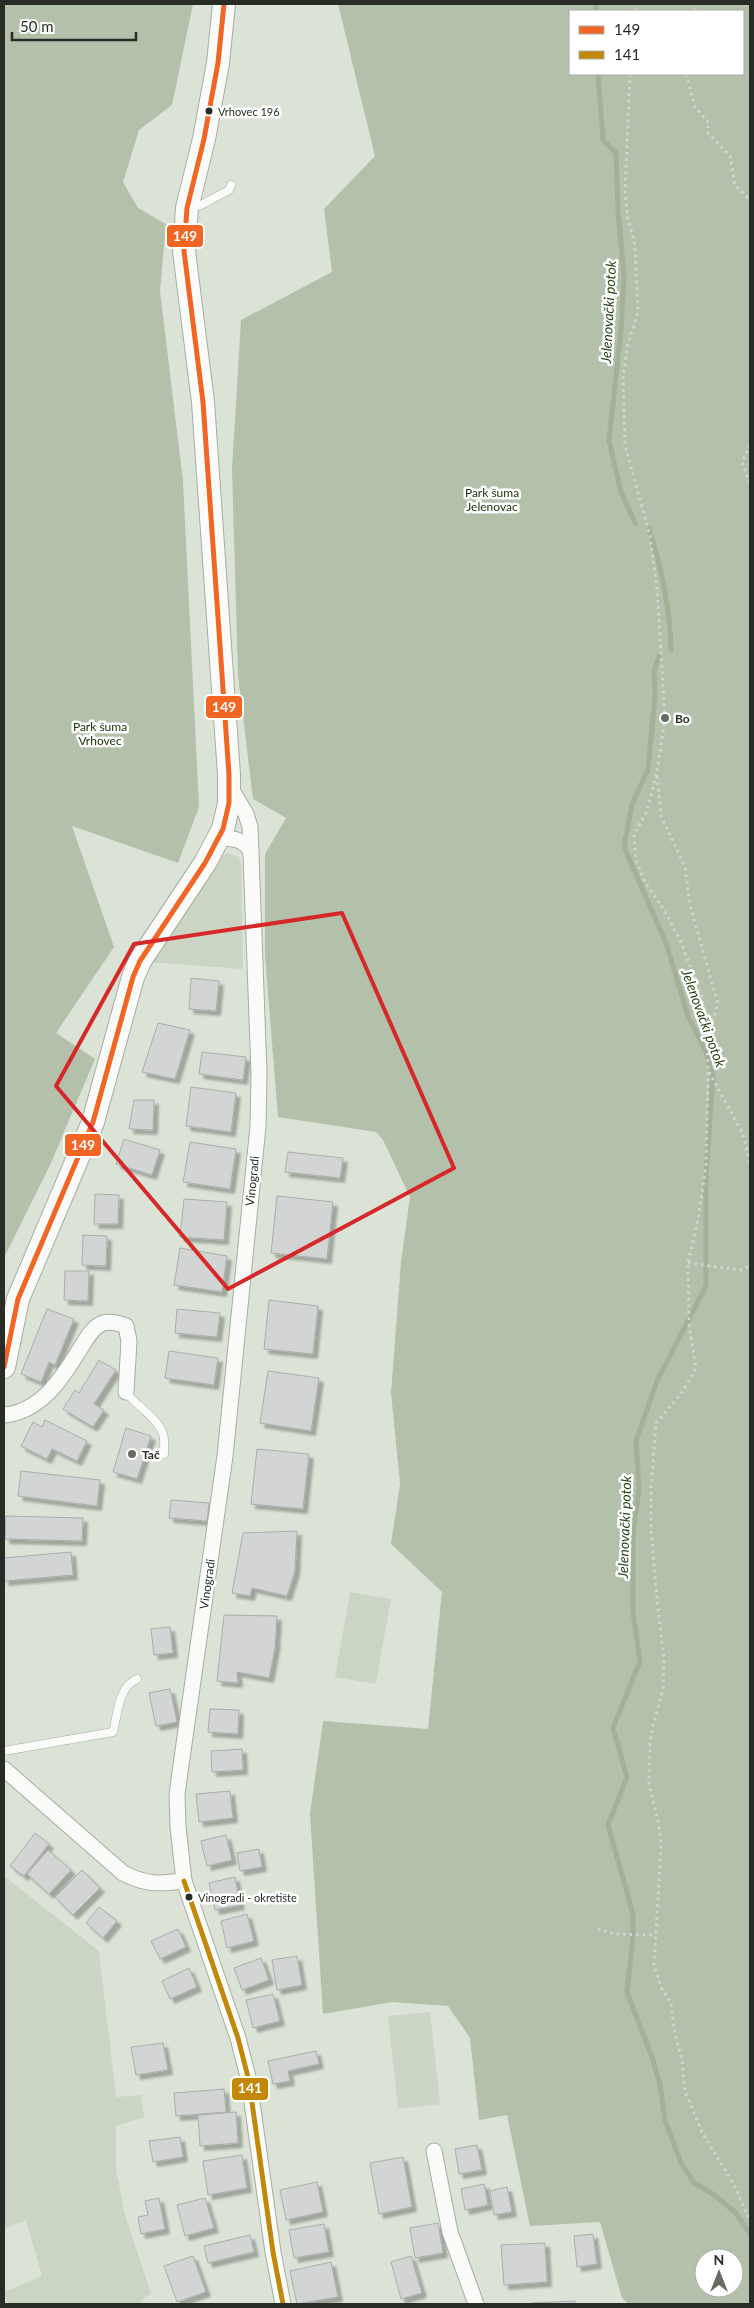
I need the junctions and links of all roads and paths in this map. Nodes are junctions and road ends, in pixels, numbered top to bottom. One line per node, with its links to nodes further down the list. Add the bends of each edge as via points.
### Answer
1 (224, 4): 6 (street, via 204,139)
2 (630, 75): 9 (path, via 625,191 635,245 638,312 623,375 623,407 625,445 650,536 657,589 665,718)
3 (686, 75): 5 (path, via 695,107 709,123 707,132 730,156 735,185)
4 (230, 185): 6 (lane, via 229,190 201,205)
5 (750, 200)
6 (187, 208): 10 (street, via 184,251 203,402)
7 (750, 445): 8 (path, via 742,462)
8 (750, 484)
9 (657, 772): 13 (path, via 661,816 685,867 690,906 718,1004); 13 (path, via 647,811 634,834 636,860 645,882 680,940 692,970 702,997)
10 (230, 787): 11 (street); 12 (street, Vinogradi, via 246,814)
11 (219, 838): 12 (street, via 240,841); 18 (street, via 133,977 93,1122 18,1299)
12 (251, 851): 25 (street, Vinogradi, via 258,1126 225,1456 177,1795)
13 (707, 1039): 14 (path)
14 (708, 1070): 15 (path, via 743,1134); 16 (path, via 706,1166)
15 (750, 1164)
16 (688, 1263): 17 (path, via 740,1270); 27 (path, via 689,1324 696,1368 681,1394 656,1423 651,1490 651,1528 664,1659 663,1690 650,1744 649,1784 661,1848)
17 (750, 1266)
18 (4, 1367)
19 (126, 1392): 20 (street, via 129,1341 126,1326 116,1322 102,1324 91,1332 52,1390 37,1402); 21 (lane, via 156,1421 163,1434)
20 (4, 1415)
21 (164, 1454)
22 (137, 1679): 23 (lane, via 128,1683 123,1691 113,1732)
23 (4, 1751)
24 (4, 1769): 25 (street, via 123,1873 158,1884)
25 (184, 1881): 30 (street, Vinogradi, via 238,2038 249,2081 272,2252)
26 (598, 1929): 27 (path, via 614,1934)
27 (656, 1935): 29 (path, via 654,1965 661,1987 671,2003 685,2091 702,2132 734,2186)
28 (434, 2151): 31 (street, via 450,2232)
29 (750, 2222)
30 (284, 2304)
31 (476, 2304)

